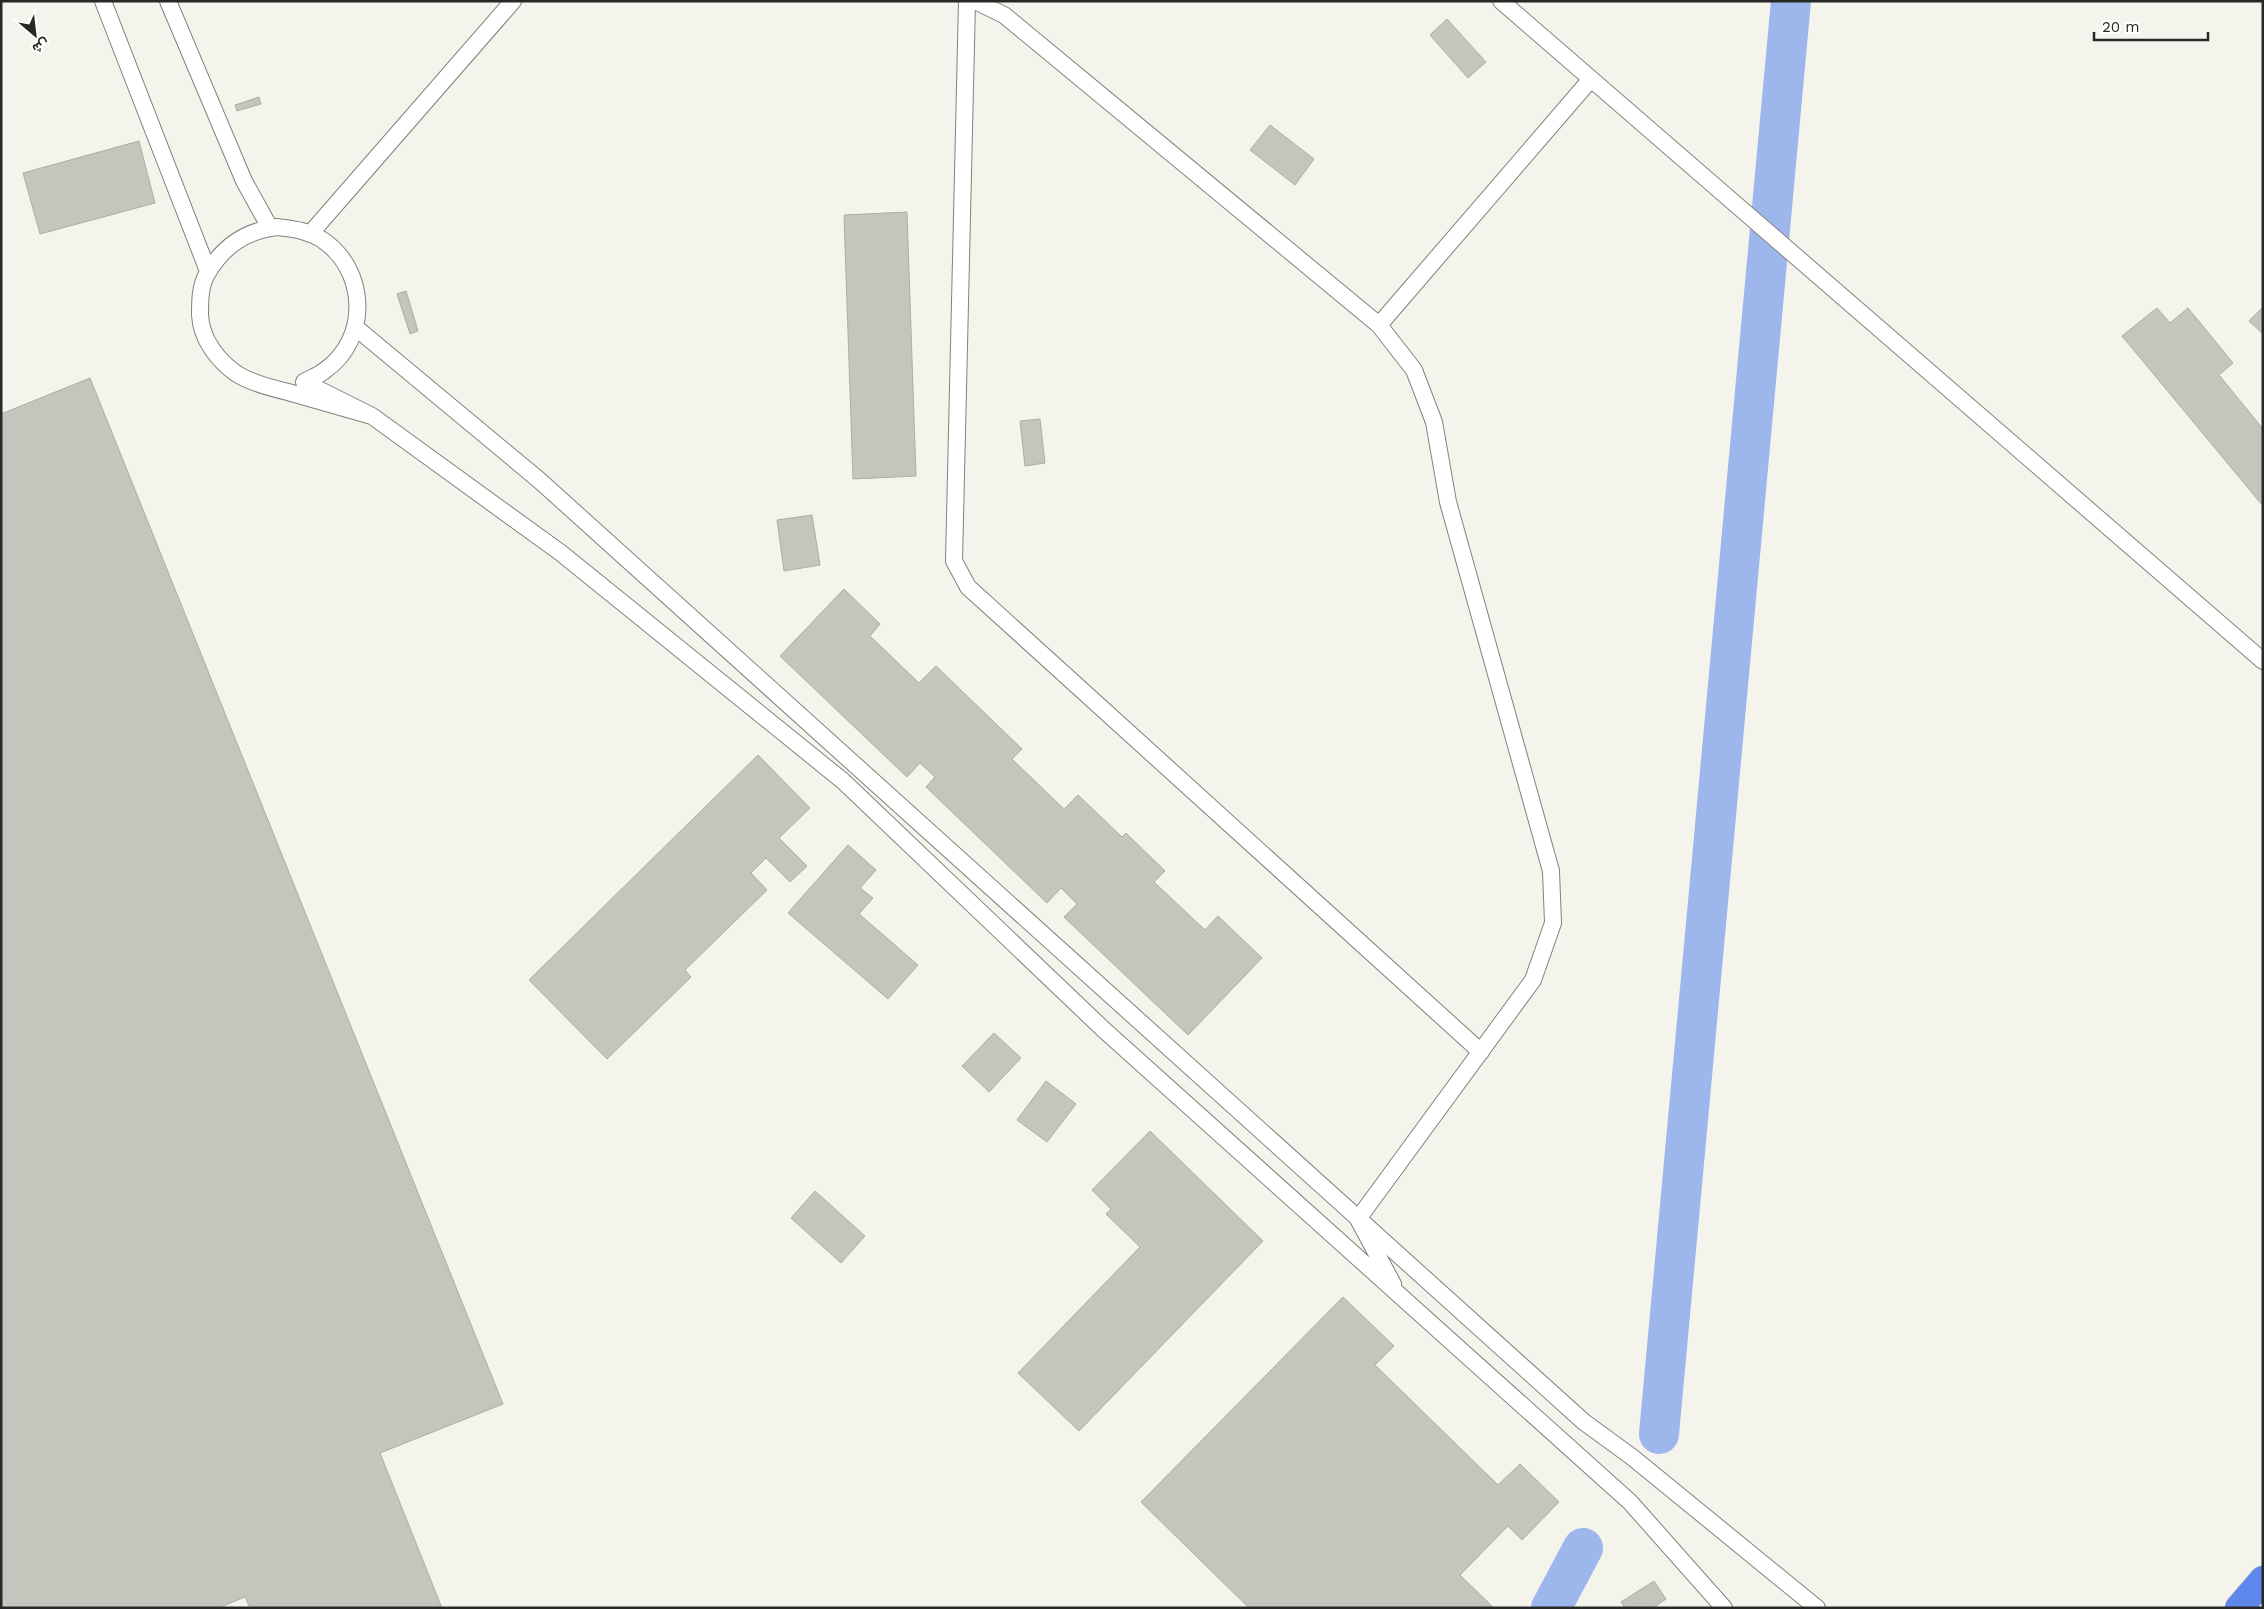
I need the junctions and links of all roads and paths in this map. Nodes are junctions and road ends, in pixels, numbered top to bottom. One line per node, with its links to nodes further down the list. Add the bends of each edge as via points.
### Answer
1 (102, 1): 10 (lane)
2 (168, 1): 8 (lane, via 244,180)
3 (513, 1): 9 (lane)
4 (967, 1): 15 (lane, via 954,562 968,587)
5 (975, 1): 11 (lane, via 1004,15)
6 (1501, 1): 7 (lane)
7 (1591, 80): 11 (lane); 14 (lane)
8 (270, 228): 9 (lane, via 299,229); 10 (lane, via 254,231 234,241)
9 (310, 234): 12 (lane, via 338,252 351,270 358,292)
10 (208, 271): 13 (lane, via 200,298 201,320 208,342 220,360 238,375 259,383)
11 (1379, 325): 15 (lane, via 1414,370 1434,422 1448,502 1551,871 1553,923 1533,980)
12 (355, 327): 13 (lane, via 341,356 304,382); 16 (lane, via 539,480)
13 (372, 416): 17 (lane, via 561,554 843,782 1103,1029)
14 (2263, 661)
15 (1481, 1052): 16 (lane)
16 (1358, 1219): 17 (lane); 20 (lane, via 1584,1422 1632,1457)
17 (1399, 1294): 19 (lane, via 1630,1502)
18 (2263, 1580): 21 (highway)
19 (1724, 1608)
20 (1817, 1608)
21 (2239, 1608)

